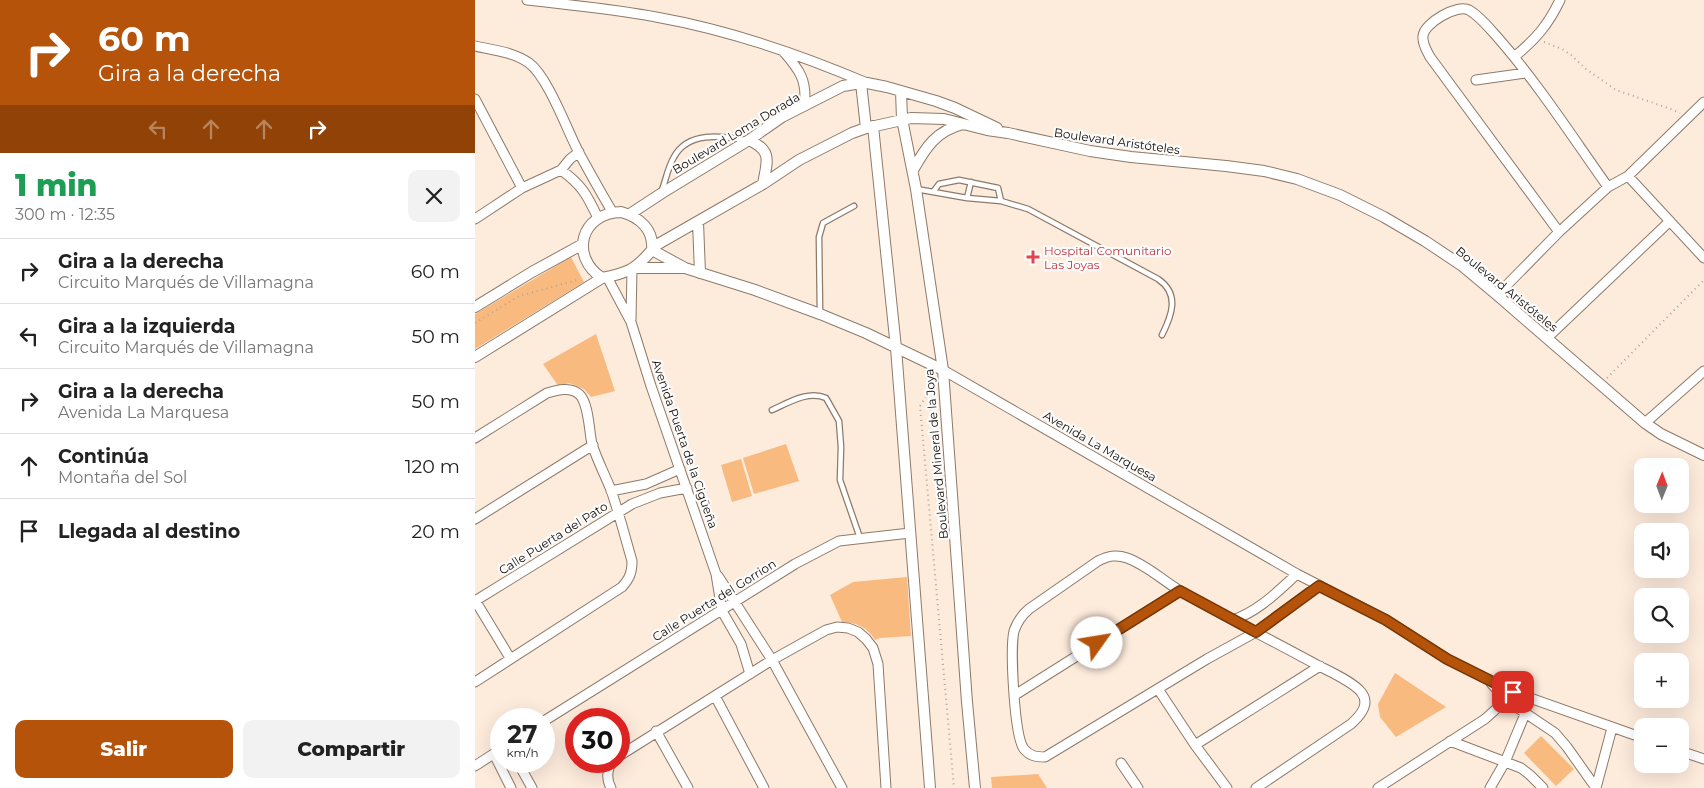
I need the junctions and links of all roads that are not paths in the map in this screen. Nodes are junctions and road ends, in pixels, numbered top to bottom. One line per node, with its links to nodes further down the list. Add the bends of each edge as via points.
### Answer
1 (527, 0): 4 (street, via 655,16 754,40)
2 (1560, 0): 5 (street, via 1535,40)
3 (475, 46): 18 (street, via 503,52 530,63 541,75)
4 (783, 51): 8 (street); 12 (street, via 801,74 806,94)
5 (1514, 57): 6 (street); 38 (street, via 1468,10 1448,13 1424,30 1424,45 1431,57)
6 (1526, 73): 7 (street); 24 (street)
7 (1476, 80)
8 (864, 83): 9 (street, Boulevard Loma Dorada); 12 (street, Boulevard Loma Dorada, via 843,86); 15 (street)
9 (901, 91): 13 (street); 16 (street, Boulevard Aristóteles, via 955,108)
10 (475, 99): 25 (street)
11 (1704, 102): 21 (street)
12 (804, 106): 17 (street, Boulevard Loma Dorada)
13 (903, 120): 14 (street, Boulevard Aristóteles, via 929,117); 15 (street); 20 (street, Boulevard Mineral de la Joya)
14 (963, 124): 16 (street, Boulevard Aristóteles); 20 (street, via 951,127 932,141)
15 (869, 127): 23 (street, via 799,160); 52 (street)
16 (1008, 133): 46 (street, Boulevard Aristóteles, via 1090,152 1226,166 1297,179 1340,195 1384,217 1461,265)
17 (749, 140): 23 (street, via 766,152); 28 (street, Boulevard Loma Dorada); 28 (lane, via 706,136 683,146 674,156)
18 (579, 152): 19 (street); 32 (street)
19 (561, 170): 25 (street); 34 (street, via 584,190)
20 (913, 170): 26 (street, Boulevard Mineral de la Joya)
21 (1628, 176): 24 (street); 36 (street)
22 (971, 182): 27 (lane, via 950,181 939,184); 29 (lane); 30 (lane, via 998,188)
23 (763, 184): 37 (street)
24 (1609, 187): 38 (street)
25 (522, 188): 35 (street)
26 (916, 189): 27 (lane); 54 (street, Boulevard Mineral de la Joya)
27 (933, 192): 29 (lane)
28 (662, 193): 33 (street, Boulevard Loma Dorada)
29 (967, 198): 30 (lane)
30 (1001, 201): 50 (lane, via 1028,209 1064,227 1164,283 1172,296 1170,320)
31 (854, 206): 48 (lane, via 823,223 820,229)
32 (613, 212): 33 (street); 34 (street)
33 (630, 214): 40 (street, via 647,227)
34 (598, 218): 39 (street, via 585,234)
35 (475, 220)
36 (1669, 221): 41 (street); 51 (street)
37 (698, 222): 40 (street); 44 (street)
38 (1559, 232): 46 (street)
39 (583, 244): 45 (street, via 587,264 593,272); 47 (street)
40 (653, 249): 42 (street); 43 (street, Avenida La Marquesa)
41 (1704, 258)
42 (634, 268): 43 (street, Avenida La Marquesa); 45 (street); 49 (street, Avenida Puerta de la Cigüeña)
43 (685, 268): 44 (street, Avenida La Marquesa)
44 (700, 274): 48 (street, Avenida La Marquesa)
45 (605, 278): 49 (street, Avenida Puerta de la Cigüeña); 53 (street)
46 (1497, 295): 51 (street, Boulevard Aristóteles)
47 (475, 307)
48 (820, 314): 52 (street, Avenida La Marquesa)
49 (631, 322): 61 (street, Avenida Puerta de la Cigüeña)
50 (1162, 336)
51 (1547, 338): 57 (street, Boulevard Aristóteles)
52 (897, 348): 54 (street, Avenida La Marquesa); 66 (street)
53 (475, 357)
54 (943, 370): 69 (street, Avenida La Marquesa); 113 (street, Boulevard Mineral de la Joya)
55 (1704, 371): 57 (street)
56 (771, 410): 67 (lane, via 804,396 826,398 839,420 840,480)
57 (1645, 423): 60 (street, Boulevard Aristóteles)
58 (475, 438): 59 (street, via 547,393 567,390 580,395 584,402)
59 (593, 445): 63 (street); 65 (street)
60 (1704, 455)
61 (680, 469): 62 (street, Avenida Puerta de la Cigüeña); 63 (street, via 645,484)
62 (687, 488): 64 (street, Calle Puerta del Pato, via 645,498); 68 (street, Avenida Puerta de la Cigüeña)
63 (611, 491): 64 (street)
64 (618, 512): 72 (street, Calle Puerta del Pato); 77 (street, via 632,561 628,580)
65 (475, 519)
66 (910, 533): 67 (street, Calle Puerta del Gorrion); 112 (street)
67 (860, 538): 73 (street, Calle Puerta del Gorrion, via 839,541 820,550)
68 (716, 574): 73 (street, Avenida Puerta de la Cigüeña); 74 (street, Avenida Puerta de la Cigüeña)
69 (1297, 574): 70 (street, Avenida La Marquesa); 75 (street, via 1263,604)
70 (1319, 586): 76 (street); 81 (street, Avenida La Marquesa, via 1386,620 1447,659)
71 (1180, 591): 75 (street); 84 (street); 84 (street, via 1126,557 1108,556 1098,561 1029,609 1017,622 1013,643)
72 (475, 601): 77 (street)
73 (735, 602): 74 (street, Calle Puerta del Gorrion); 78 (street, Avenida Puerta de la Cigüeña)
74 (722, 611): 80 (street, via 741,644); 87 (street, Calle Puerta del Gorrion)
75 (1233, 620): 76 (street)
76 (1256, 632): 79 (street); 83 (street)
77 (510, 658): 82 (street)
78 (772, 660): 80 (street); 110 (street, Avenida Puerta de la Cigüeña); 111 (street, via 837,627 858,632 866,639 878,664)
79 (1319, 666): 93 (street); 115 (street, via 1362,692 1365,700 1360,716)
80 (750, 674): 85 (street)
81 (1487, 679): 86 (street); 89 (street, Avenida La Marquesa, via 1513,692)
82 (475, 682)
83 (1158, 689): 84 (street, via 1045,757 1035,757 1023,747 1016,721); 93 (street)
84 (1015, 695)
85 (715, 696): 90 (street); 109 (street)
86 (1507, 700): 88 (street); 92 (street)
87 (555, 714)
88 (1525, 714): 98 (street); 119 (street, via 1555,733)
89 (1612, 728): 91 (street, Avenida La Marquesa); 119 (street)
90 (656, 731): 94 (street); 108 (street)
91 (1634, 735)
92 (1450, 741): 98 (street); 116 (street)
93 (1195, 744): 114 (street)
94 (630, 749)
95 (1689, 754): 97 (street)
96 (490, 756): 100 (street)
97 (1704, 759)
98 (1505, 762): 117 (street); 118 (street, via 1521,768)
99 (1121, 763): 104 (street)
100 (475, 766)
101 (506, 773): 105 (street)
102 (524, 773): 106 (street)
103 (607, 773): 107 (street)
104 (1136, 787)
105 (511, 788)
106 (532, 788)
107 (611, 788)
108 (688, 788)
109 (764, 788)
110 (842, 788)
111 (886, 788)
112 (930, 788)
113 (975, 788)
114 (1227, 788)
115 (1256, 788)
116 (1379, 788)
117 (1489, 788)
118 (1543, 788)
119 (1596, 788)

